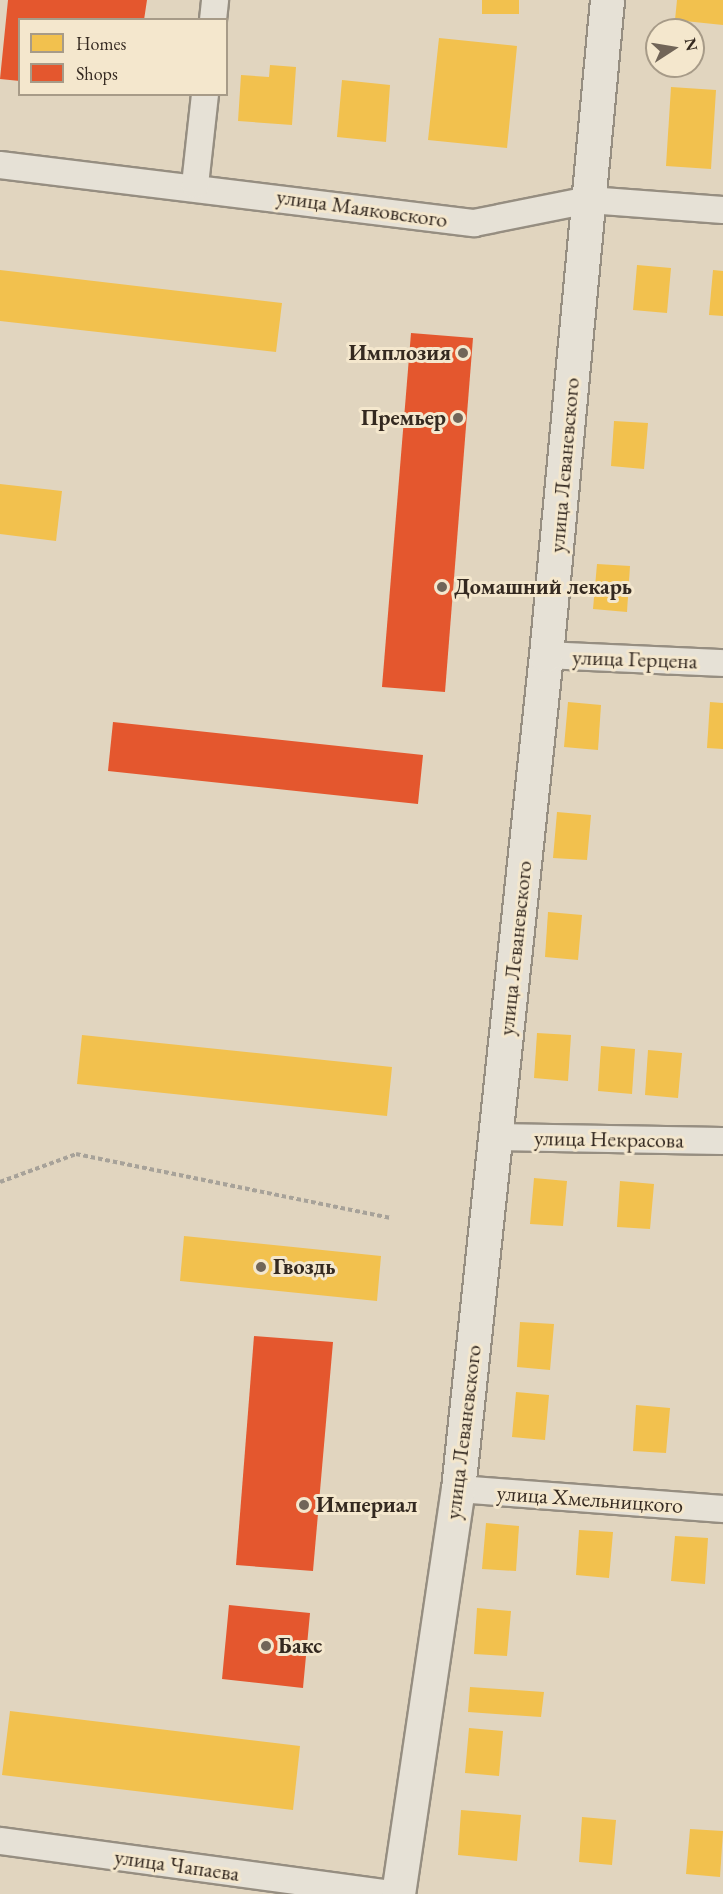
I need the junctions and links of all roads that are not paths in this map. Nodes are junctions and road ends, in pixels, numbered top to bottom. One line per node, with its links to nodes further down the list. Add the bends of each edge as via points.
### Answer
1 (215, 0): 3 (street)
2 (607, 0): 7 (street, улица Леваневского)
3 (213, 18)
4 (205, 96): 6 (street)
5 (0, 165): 6 (street, улица Маяковского)
6 (195, 185): 7 (street, улица Маяковского, via 474,223)
7 (589, 200): 8 (street, улица Маяковского); 9 (street, улица Леваневского)
8 (723, 210)
9 (546, 655): 10 (street, улица Герцена); 11 (street, улица Леваневского)
10 (723, 663)
11 (495, 1137): 12 (street, улица Некрасова); 13 (street, улица Леваневского)
12 (723, 1141)
13 (458, 1489): 14 (street, улица Хмельницкого); 17 (street, улица Леваневского)
14 (723, 1509)
15 (0, 1841): 16 (street, улица Чапаева)
16 (390, 1894)
17 (399, 1894)

